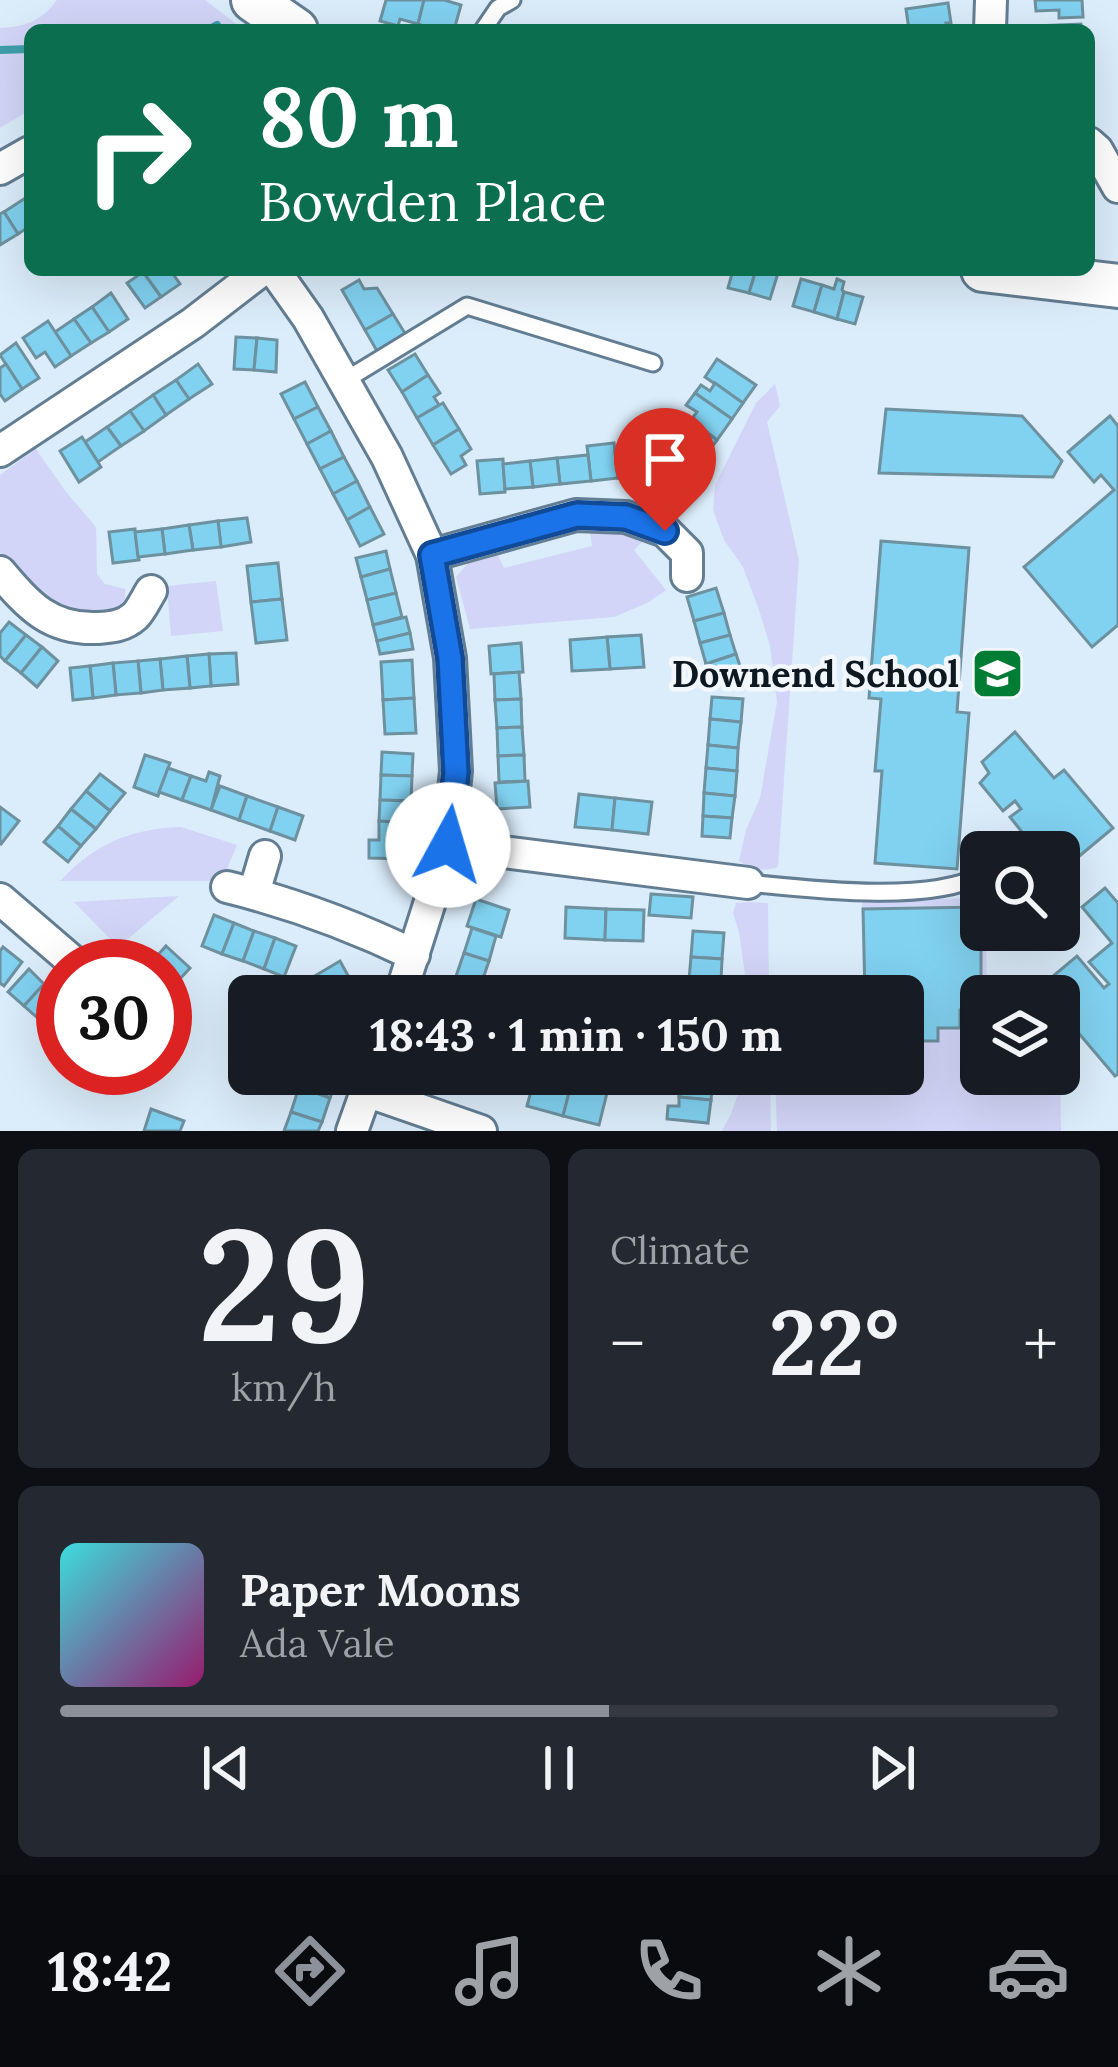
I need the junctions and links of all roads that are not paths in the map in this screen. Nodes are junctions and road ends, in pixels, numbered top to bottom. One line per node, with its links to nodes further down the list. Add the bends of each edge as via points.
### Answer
1 (253, 0): 3 (street)
2 (512, 0): 4 (lane)
3 (287, 24)
4 (487, 24)
5 (1095, 148): 6 (street)
6 (1118, 187)
7 (254, 276): 13 (street)
8 (278, 276): 12 (street)
9 (1034, 276): 10 (street)
10 (1118, 286)
11 (653, 363): 12 (lane, via 467,307)
12 (344, 381): 14 (street)
13 (0, 452)
14 (432, 555): 15 (street, via 577,515 626,517 665,531); 18 (street, via 454,726)
15 (692, 556)
16 (0, 572): 17 (street, via 51,621 78,628 118,627)
17 (151, 591)
18 (448, 845): 20 (street); 24 (street)
19 (265, 856): 24 (street, via 240,890)
20 (748, 883): 21 (lane, via 909,891)
21 (960, 883)
22 (0, 899): 23 (street)
23 (47, 939)
24 (414, 955): 25 (street)
25 (407, 975)
26 (365, 1095): 28 (street)
27 (397, 1095): 29 (street)
28 (352, 1131)
29 (481, 1131)

